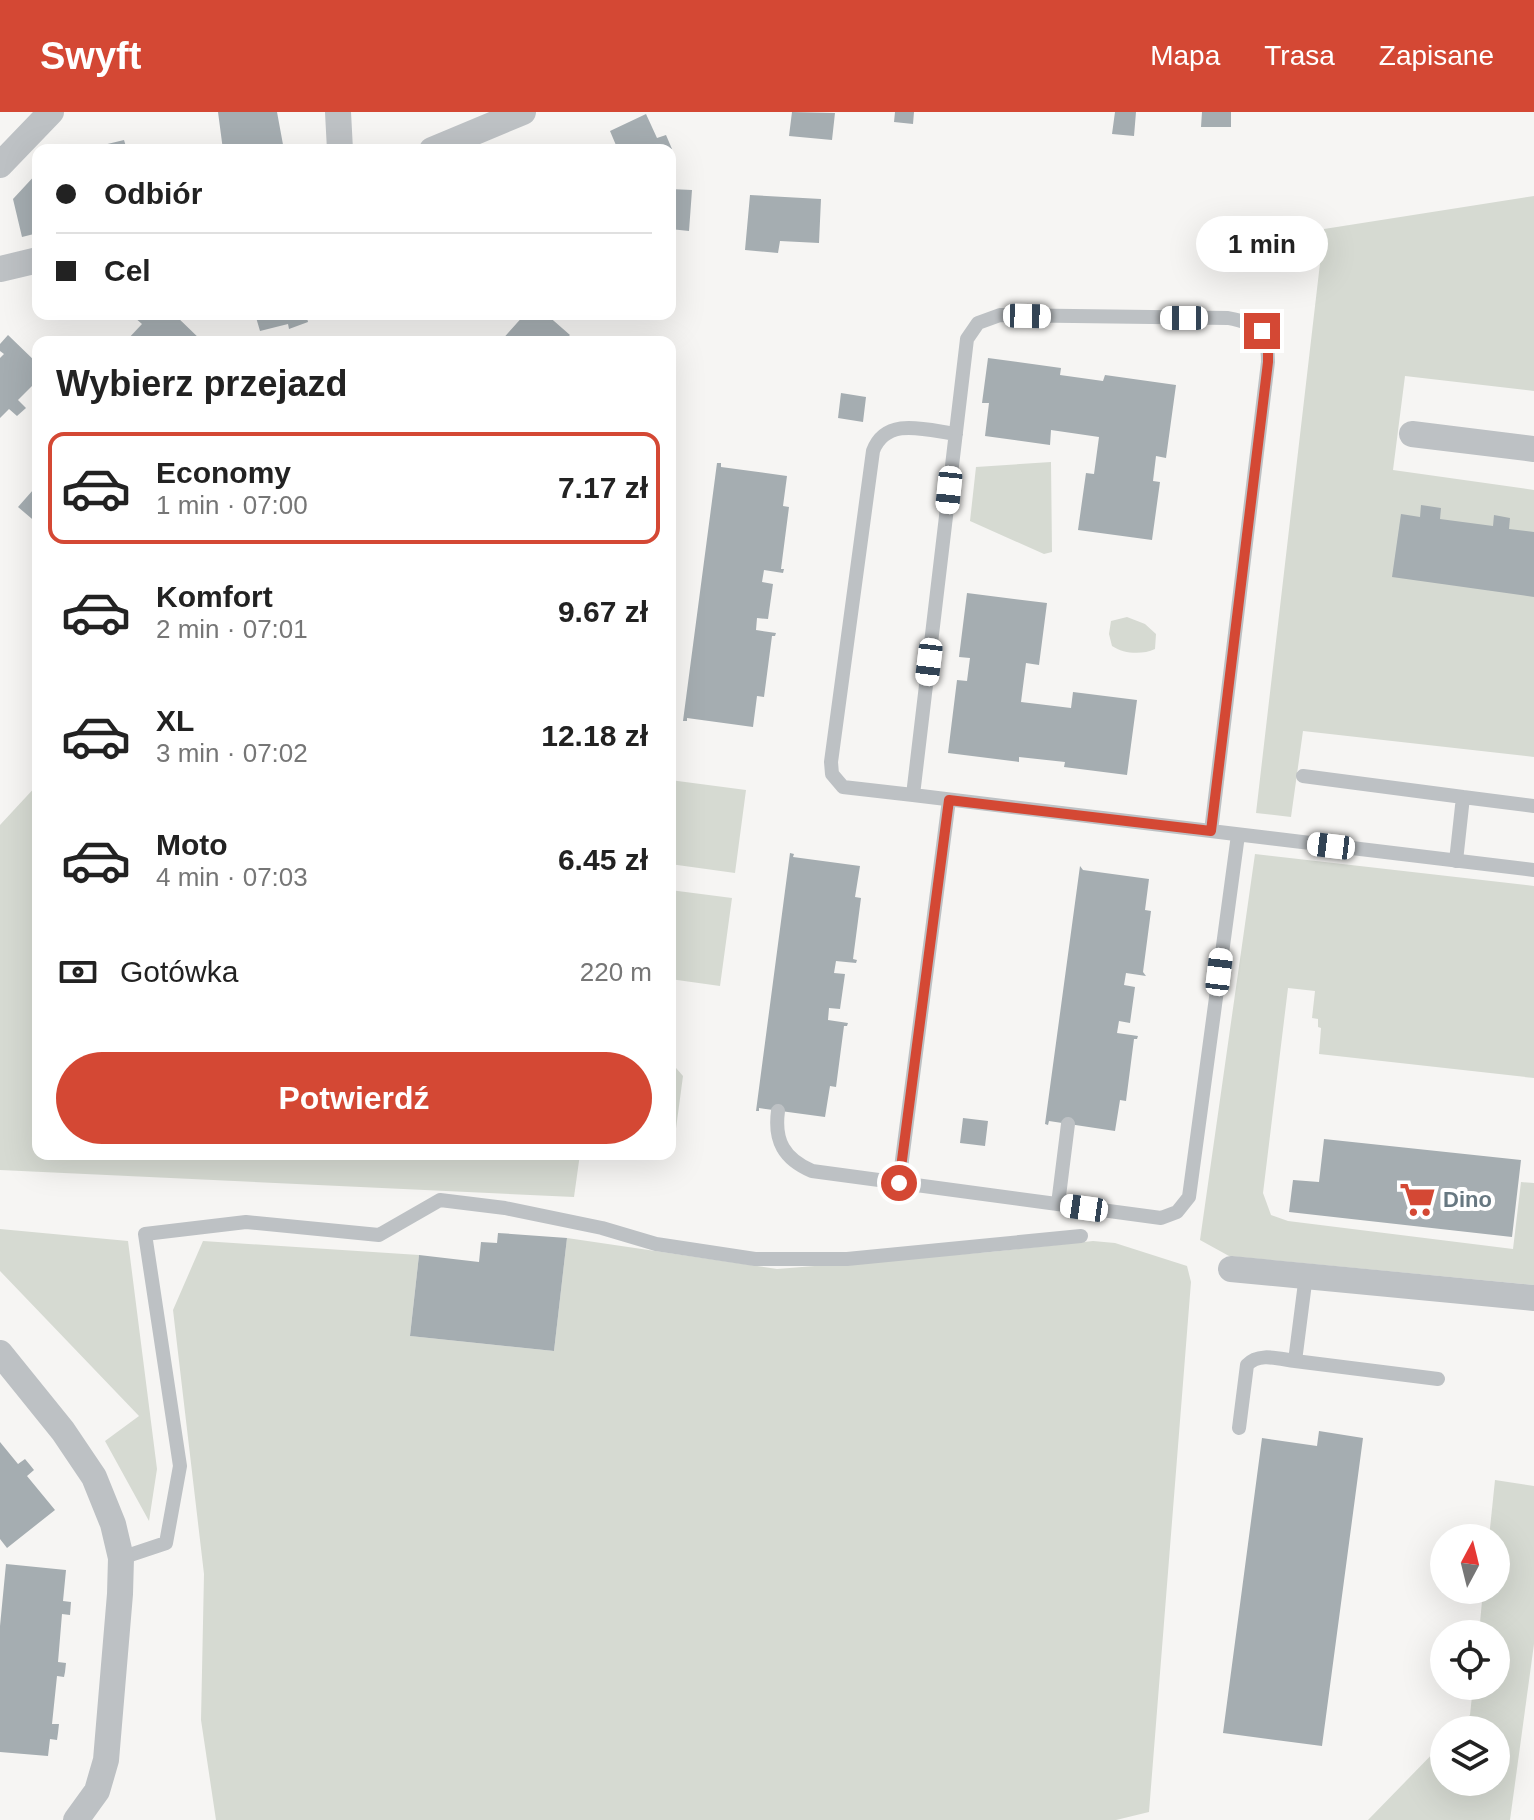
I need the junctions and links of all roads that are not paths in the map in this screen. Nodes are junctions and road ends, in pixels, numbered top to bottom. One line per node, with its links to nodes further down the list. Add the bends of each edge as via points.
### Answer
1 (51, 112): 6 (street)
2 (338, 112): 4 (street)
3 (523, 112): 5 (street)
4 (340, 144)
5 (446, 144)
6 (0, 165)
7 (32, 261): 8 (street)
8 (0, 269)
9 (956, 434): 13 (lane); 13 (lane, via 898,427 877,441 832,751 832,774 843,787); 17 (lane, via 967,339 978,323 1000,315 1228,318 1262,331 1268,362)
10 (1412, 434): 11 (street)
11 (1534, 449)
12 (1303, 776): 14 (lane)
13 (913, 795): 15 (lane)
14 (1463, 797): 16 (lane); 19 (lane)
15 (949, 800): 17 (lane); 23 (lane)
16 (1534, 806)
17 (1211, 831): 18 (lane)
18 (1238, 835): 19 (lane); 24 (lane, via 1189,1197 1177,1212 1161,1218)
19 (1456, 861): 20 (lane)
20 (1534, 870)
21 (778, 1111): 23 (lane, via 777,1137 801,1166)
22 (1068, 1124): 24 (lane)
23 (899, 1183): 24 (lane)
24 (1058, 1204)
25 (1081, 1236): 33 (lane, via 847,1259 755,1259 656,1244 505,1208 440,1200 379,1235 246,1222 145,1234 180,1466 166,1543)
26 (1231, 1269): 27 (street)
27 (1306, 1275): 28 (street); 30 (lane)
28 (1534, 1298)
29 (0, 1353): 33 (street, via 94,1477)
30 (1295, 1361): 31 (lane); 32 (lane, via 1262,1357 1247,1365)
31 (1438, 1379)
32 (1239, 1428)
33 (121, 1558): 34 (street, via 106,1760 97,1791)
34 (76, 1820)

